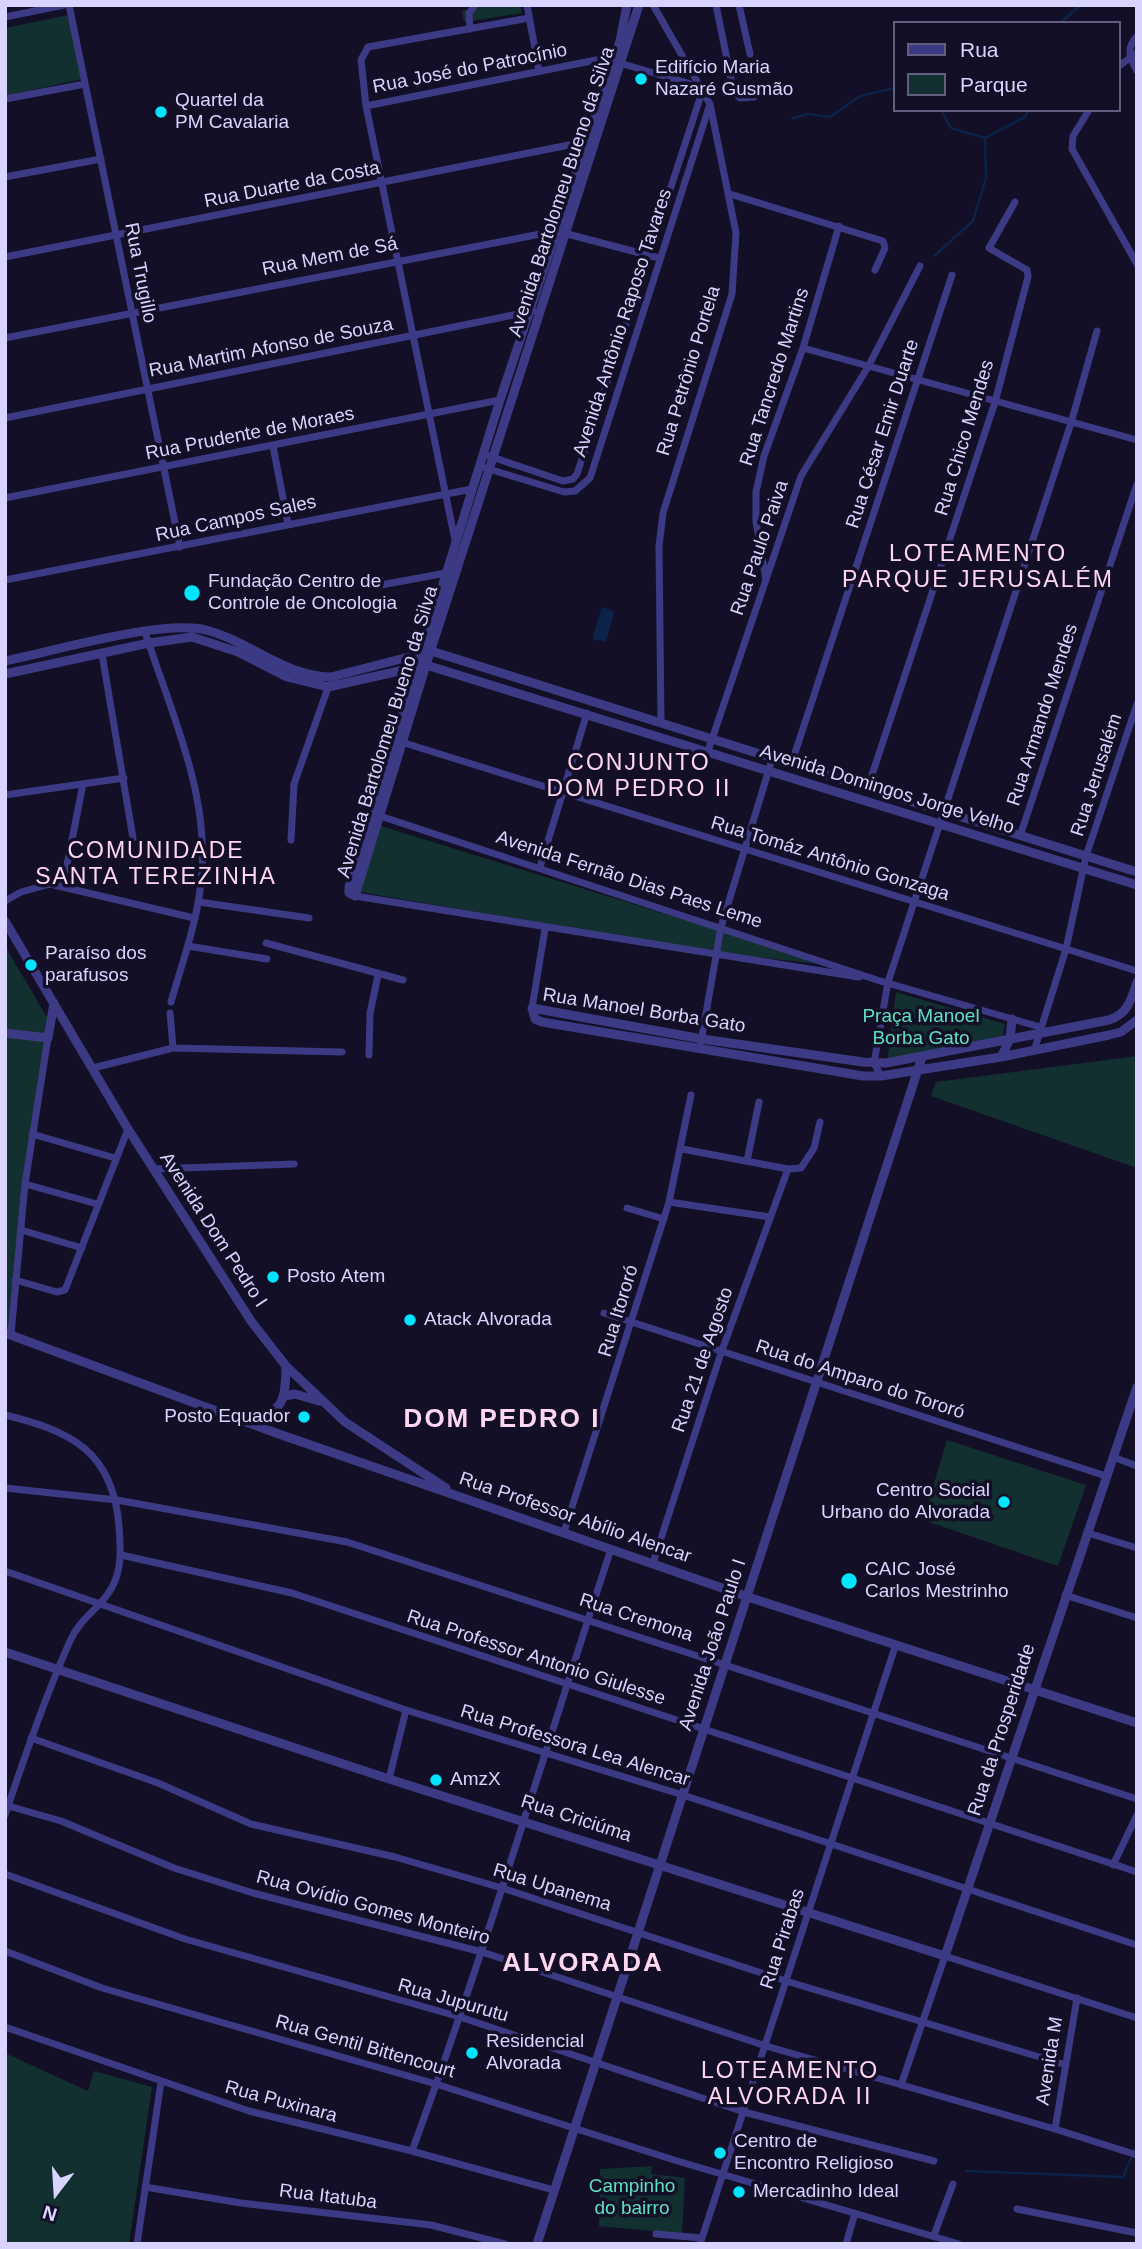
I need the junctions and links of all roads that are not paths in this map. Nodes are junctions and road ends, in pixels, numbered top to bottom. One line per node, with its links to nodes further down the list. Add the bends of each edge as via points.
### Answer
1 (64, 5): 10 (street)
2 (69, 5): 19 (street, Rua Trugillo)
3 (475, 5): 12 (street, via 469,13)
4 (527, 5): 11 (street)
5 (627, 5): 16 (street, Avenida Bartolomeu Bueno da Silva)
6 (639, 5): 16 (street, Avenida Bartolomeu Bueno da Silva)
7 (653, 5): 20 (street, Rua Petrônio Portela)
8 (716, 5): 21 (street, via 733,89 740,98)
9 (739, 5): 14 (street)
10 (5, 17)
11 (529, 18): 12 (street); 17 (street)
12 (470, 29): 24 (street, via 368,47 362,60)
13 (1136, 36): 15 (street, via 1129,49)
14 (750, 54)
15 (1133, 55): 18 (street)
16 (618, 62): 17 (street, Rua José do Patrocínio, via 587,61); 20 (street, Rua José do Patrocínio); 26 (street, Avenida Bartolomeu Bueno da Silva); 34 (street, Avenida Bartolomeu Bueno da Silva)
17 (539, 71): 24 (street, Rua José do Patrocínio)
18 (1137, 71)
19 (85, 83): 22 (street); 27 (street, Rua Trugillo)
20 (702, 88): 23 (street, Rua Petrônio Portela); 36 (street, Avenida Antônio Raposo Tavares)
21 (754, 97)
22 (5, 99)
23 (710, 104): 30 (street, Rua Petrônio Portela); 38 (street, Avenida Antônio Raposo Tavares)
24 (366, 106): 29 (street)
25 (1088, 112): 40 (street, via 1072,144 1074,154)
26 (584, 142): 29 (street, Rua Duarte da Costa); 33 (street, Avenida Bartolomeu Bueno da Silva)
27 (101, 159): 28 (street); 35 (street, Rua Trugillo)
28 (5, 177)
29 (382, 183): 35 (street, Rua Duarte da Costa); 39 (street)
30 (730, 194): 32 (street); 93 (street, Rua Petrônio Portela, via 736,233 732,293 663,513)
31 (1015, 202): 56 (street, Rua Chico Mendes, via 989,244 992,251 1028,274)
32 (839, 226): 42 (street, via 883,241 885,248); 50 (street, Rua Tancredo Martins)
33 (556, 231): 34 (street, Rua Mem de Sá); 39 (street, Rua Mem de Sá); 45 (street, Avenida Bartolomeu Bueno da Silva)
34 (568, 231): 36 (street, Rua Mem de Sá); 44 (street, Avenida Bartolomeu Bueno da Silva)
35 (116, 236): 37 (street, Rua Duarte da Costa); 46 (street, Rua Trugillo)
36 (648, 255): 38 (street, Rua Mem de Sá); 55 (street, Avenida Antônio Raposo Tavares)
37 (5, 257)
38 (659, 258): 57 (street, Avenida Antônio Raposo Tavares)
39 (398, 259): 46 (street, Rua Mem de Sá); 48 (street)
40 (1137, 264)
41 (920, 266): 51 (street, Rua Paulo Paiva)
42 (875, 270)
43 (952, 275): 52 (street, Rua César Emir Duarte)
44 (542, 310): 45 (street, Rua Martim Afonso de Souza); 64 (street, Avenida Bartolomeu Bueno da Silva)
45 (529, 311): 48 (street, Rua Martim Afonso de Souza); 54 (street, Avenida Bartolomeu Bueno da Silva)
46 (132, 313): 49 (street, Rua Mem de Sá); 53 (street, Rua Trugillo)
47 (1097, 331): 60 (street)
48 (412, 336): 53 (street, Rua Martim Afonso de Souza); 58 (street)
49 (5, 338)
50 (803, 348): 51 (street); 80 (street, Rua Tancredo Martins, via 764,456 756,492)
51 (868, 367): 52 (street); 80 (street, Rua Paulo Paiva, via 801,476)
52 (916, 381): 56 (street); 98 (street, Rua César Emir Duarte)
53 (148, 389): 59 (street, Rua Martim Afonso de Souza); 65 (street, Rua Trugillo)
54 (500, 400): 58 (street, Rua Prudente de Moraes); 63 (street, Avenida Bartolomeu Bueno da Silva)
55 (601, 402): 57 (street); 68 (street, Avenida Antônio Raposo Tavares)
56 (995, 402): 60 (street); 102 (street, Rua Chico Mendes)
57 (612, 406): 69 (street, Avenida Antônio Raposo Tavares)
58 (427, 416): 62 (street, Rua Prudente de Moraes); 72 (street)
59 (5, 418)
60 (1071, 423): 61 (street); 105 (street)
61 (1137, 440)
62 (273, 446): 65 (street, Rua Prudente de Moraes); 74 (street)
63 (483, 454): 64 (street, Avenida Antônio Raposo Tavares); 66 (street, Avenida Bartolomeu Bueno da Silva)
64 (494, 457): 67 (street, Avenida Bartolomeu Bueno da Silva); 68 (street, Avenida Antônio Raposo Tavares, via 563,481)
65 (163, 466): 73 (street, Rua Prudente de Moraes); 76 (street, Rua Trugillo)
66 (479, 466): 67 (street, Avenida Antônio Raposo Tavares); 71 (street, Avenida Bartolomeu Bueno da Silva)
67 (490, 470): 69 (street, Avenida Antônio Raposo Tavares, via 564,492 575,491); 77 (street, Avenida Bartolomeu Bueno da Silva)
68 (577, 474): 69 (street)
69 (590, 478)
70 (1137, 484): 108 (street, Rua Armando Mendes)
71 (472, 489): 72 (street, Rua Campos Sales); 75 (street, Avenida Bartolomeu Bueno da Silva)
72 (444, 492): 74 (street, Rua Campos Sales); 75 (street)
73 (5, 498)
74 (288, 524): 76 (street, Rua Campos Sales)
75 (454, 545): 77 (street); 78 (street, Avenida Bartolomeu Bueno da Silva)
76 (180, 547): 79 (street, Rua Campos Sales)
77 (464, 548): 85 (street, Avenida Bartolomeu Bueno da Silva)
78 (446, 572): 81 (street); 85 (street, Avenida Bartolomeu Bueno da Silva)
79 (5, 580)
80 (766, 581): 94 (street, Rua Paulo Paiva)
81 (381, 585)
82 (145, 632): 83 (street); 84 (street); 87 (street)
83 (192, 633): 84 (street); 90 (street, via 222,635 299,673)
84 (149, 643): 86 (street); 120 (street, via 194,785 202,836)
85 (426, 652): 88 (street, Avenida Bartolomeu Bueno da Silva); 90 (street); 93 (street, Avenida Domingos Jorge Velho)
86 (102, 654): 89 (street); 100 (street)
87 (5, 661)
88 (421, 666): 90 (street); 92 (street, Avenida Domingos Jorge Velho); 95 (street, Avenida Bartolomeu Bueno da Silva)
89 (5, 674)
90 (330, 682): 110 (street, via 294,784)
91 (1137, 704): 112 (street, Rua Jerusalém)
92 (587, 713): 96 (street, Avenida Domingos Jorge Velho); 103 (street)
93 (661, 721): 94 (street, Avenida Domingos Jorge Velho)
94 (713, 738): 96 (street, Rua Paulo Paiva); 97 (street, Avenida Domingos Jorge Velho)
95 (399, 741): 103 (street, Rua Tomáz Antônio Gonzaga); 106 (street, Avenida Bartolomeu Bueno da Silva)
96 (708, 751): 99 (street, Avenida Domingos Jorge Velho)
97 (773, 756): 98 (street, Avenida Domingos Jorge Velho); 99 (street)
98 (792, 762): 102 (street, Avenida Domingos Jorge Velho)
99 (768, 771): 107 (street, Avenida Domingos Jorge Velho); 111 (street)
100 (124, 778): 101 (street); 109 (street)
101 (83, 785): 104 (street); 116 (street)
102 (868, 787): 105 (street, Avenida Domingos Jorge Velho)
103 (563, 792): 111 (street, Rua Tomáz Antônio Gonzaga); 113 (street)
104 (5, 795)
105 (943, 811): 107 (street); 108 (street, Avenida Domingos Jorge Velho)
106 (376, 815): 113 (street, Avenida Fernão Dias Paes Leme); 118 (street, Avenida Bartolomeu Bueno da Silva, via 349,887)
107 (938, 824): 114 (street, Avenida Domingos Jorge Velho); 121 (street)
108 (1020, 836): 112 (street, Avenida Domingos Jorge Velho)
109 (133, 838)
110 (291, 840)
111 (745, 849): 121 (street, Rua Tomáz Antônio Gonzaga); 125 (street)
112 (1086, 856): 114 (street, Rua Jerusalém); 115 (street, Avenida Domingos Jorge Velho)
113 (540, 867): 125 (street, Avenida Fernão Dias Paes Leme)
114 (1085, 870): 117 (street, Avenida Domingos Jorge Velho); 129 (street, Rua Jerusalém)
115 (1137, 872)
116 (63, 885): 119 (street, via 37,887); 122 (street)
117 (1137, 886)
118 (355, 897): 126 (street, Avenida Fernão Dias Paes Leme)
119 (5, 901)
120 (199, 902): 122 (street); 123 (street)
121 (912, 902): 129 (street, Rua Tomáz Antônio Gonzaga); 136 (street)
122 (194, 918): 128 (street)
123 (309, 918)
124 (5, 921): 139 (street, Avenida Dom Pedro I)
125 (721, 927): 130 (street); 134 (street, Avenida Fernão Dias Paes Leme)
126 (545, 929): 130 (street, Avenida Fernão Dias Paes Leme); 140 (street)
127 (266, 943): 133 (street)
128 (188, 946): 131 (street); 138 (street)
129 (1066, 949): 132 (street, Rua Tomáz Antônio Gonzaga); 144 (street, Rua Jerusalém)
130 (715, 956): 134 (street, Avenida Fernão Dias Paes Leme); 147 (street)
131 (267, 959)
132 (1137, 971)
133 (378, 975): 135 (street); 153 (street, via 370,1013)
134 (877, 980): 136 (street, Avenida Fernão Dias Paes Leme)
135 (403, 981)
136 (888, 982): 142 (street, Avenida Fernão Dias Paes Leme); 156 (street)
137 (1137, 982): 144 (street, Rua Manoel Borba Gato, via 1129,1006 1118,1017)
138 (171, 1002)
139 (54, 1003): 146 (street); 157 (street, Avenida Dom Pedro I)
140 (532, 1008): 147 (street, Rua Manoel Borba Gato); 150 (street, Rua Manoel Borba Gato, via 535,1019 542,1022)
141 (170, 1013): 149 (street)
142 (1012, 1018): 144 (street, Avenida Fernão Dias Paes Leme); 148 (street)
143 (1137, 1020): 151 (street, Rua Manoel Borba Gato, via 1121,1032)
144 (1039, 1030): 148 (street, Rua Manoel Borba Gato); 151 (street, Rua Jerusalém)
145 (5, 1033): 146 (street)
146 (48, 1038): 164 (street)
147 (702, 1039): 150 (street); 156 (street, Rua Manoel Borba Gato)
148 (1010, 1040): 154 (street); 155 (street, Rua Manoel Borba Gato)
149 (173, 1048): 152 (street); 157 (street)
150 (700, 1050): 159 (street, Rua Manoel Borba Gato)
151 (1034, 1051): 154 (street, Rua Manoel Borba Gato)
152 (342, 1052)
153 (369, 1055)
154 (1001, 1057): 158 (street, Rua Manoel Borba Gato)
155 (922, 1058): 156 (street, Rua Manoel Borba Gato); 158 (street, Avenida João Paulo I)
156 (874, 1063): 159 (street)
157 (93, 1068): 163 (street, Avenida Dom Pedro I)
158 (917, 1072): 159 (street, Rua Manoel Borba Gato); 185 (street, Avenida João Paulo I)
159 (881, 1076)
160 (691, 1095): 165 (street, Rua Itororó)
161 (759, 1102): 167 (street)
162 (821, 1122): 169 (street, via 807,1162 801,1168)
163 (128, 1129): 166 (street); 170 (street, Avenida Dom Pedro I)
164 (32, 1134): 166 (street); 171 (street)
165 (682, 1149): 167 (street); 172 (street, Rua Itororó)
166 (115, 1158): 173 (street)
167 (747, 1161): 169 (street)
168 (294, 1164): 170 (street)
169 (788, 1168): 175 (street, Rua 21 de Agosto)
170 (153, 1169): 184 (street, Avenida Dom Pedro I, via 251,1321)
171 (25, 1184): 173 (street); 177 (street)
172 (669, 1202): 175 (street); 176 (street, Rua Itororó)
173 (97, 1204): 178 (street)
174 (628, 1208): 176 (street)
175 (770, 1217): 183 (street, Rua 21 de Agosto)
176 (664, 1219): 181 (street, Rua Itororó)
177 (21, 1230): 178 (street); 179 (street)
178 (82, 1248): 179 (street, via 65,1290 57,1292)
179 (15, 1280): 182 (street)
180 (604, 1313): 181 (street, Rua do Amparo do Tororó)
181 (632, 1323): 183 (street, Rua do Amparo do Tororó); 201 (street, Rua Itororó)
182 (8, 1333): 191 (street, Rua Professor Abílio Alencar)
183 (721, 1353): 185 (street, Rua do Amparo do Tororó); 206 (street, Rua 21 de Agosto)
184 (286, 1366): 187 (street); 188 (street, Avenida Dom Pedro I)
185 (817, 1381): 197 (street, Rua do Amparo do Tororó); 209 (street, Avenida João Paulo I)
186 (1137, 1388): 194 (street, Rua da Prosperidade)
187 (285, 1396): 188 (street, via 295,1394); 189 (street)
188 (320, 1402): 193 (street, Avenida Dom Pedro I)
189 (271, 1413): 191 (street); 192 (street)
190 (5, 1415): 200 (street, via 73,1438 97,1458)
191 (241, 1421): 192 (street, Rua Professor Abílio Alencar)
192 (276, 1433): 195 (street, Rua Professor Abílio Alencar)
193 (383, 1450): 195 (street); 199 (street, Avenida Dom Pedro I)
194 (1113, 1457): 196 (street); 197 (street, Rua da Prosperidade)
195 (372, 1466): 199 (street, Rua Professor Abílio Alencar)
196 (1137, 1466)
197 (1106, 1476): 202 (street, Rua da Prosperidade)
198 (5, 1488): 200 (street, Rua Cremona)
199 (459, 1496): 201 (street, Rua Professor Abílio Alencar)
200 (117, 1500): 205 (street); 212 (street, Rua Cremona, via 347,1542)
201 (564, 1532): 204 (street, Rua Professor Abílio Alencar)
202 (1088, 1533): 203 (street); 208 (street, Rua da Prosperidade)
203 (1137, 1548)
204 (611, 1549): 206 (street, Rua Professor Abílio Alencar); 212 (street)
205 (121, 1555): 210 (street, via 117,1577); 217 (street, Rua Professor Antonio Giulesse, via 292,1593)
206 (653, 1563): 209 (street, Rua Professor Abílio Alencar)
207 (5, 1571): 210 (street, Rua Professora Lea Alencar)
208 (1065, 1595): 211 (street); 218 (street, Rua da Prosperidade)
209 (748, 1597): 213 (street, Rua Professor Abílio Alencar); 215 (street, Avenida João Paulo I)
210 (100, 1605): 216 (street, via 79,1624); 219 (street, Rua Professora Lea Alencar)
211 (1137, 1618)
212 (588, 1619): 215 (street, Rua Cremona); 217 (street)
213 (896, 1644): 218 (street, Rua Professor Abílio Alencar); 220 (street, Rua Pirabas)
214 (5, 1652): 216 (street, Rua Criciúma)
215 (725, 1664): 220 (street, Rua Cremona); 222 (street, Avenida João Paulo I)
216 (57, 1670): 223 (street); 226 (street, Rua Criciúma)
217 (565, 1684): 222 (street, Rua Professor Antonio Giulesse); 224 (street)
218 (1034, 1689): 221 (street, Rua Professor Abílio Alencar); 225 (street, Rua da Prosperidade)
219 (407, 1710): 224 (street, Rua Professora Lea Alencar); 226 (street)
220 (874, 1713): 225 (street, Rua Cremona); 227 (street, Rua Pirabas)
221 (1137, 1723)
222 (703, 1728): 227 (street, Rua Professor Antonio Giulesse); 228 (street, Avenida João Paulo I)
223 (31, 1738): 230 (street); 240 (street, Rua Upanema, via 158,1783 251,1824 395,1857)
224 (544, 1754): 228 (street, Rua Professora Lea Alencar); 233 (street)
225 (1012, 1758): 229 (street, Rua Cremona); 234 (street, Rua da Prosperidade)
226 (388, 1779): 233 (street, Rua Criciúma)
227 (852, 1780): 234 (street, Rua Professor Antonio Giulesse); 235 (street, Rua Pirabas)
228 (683, 1795): 235 (street, Rua Professora Lea Alencar); 236 (street, Avenida João Paulo I)
229 (1137, 1799)
230 (7, 1805): 231 (street); 246 (street, Rua Ovídio Gomes Monteiro, via 253,1893)
231 (5, 1815)
232 (1137, 1815): 237 (street)
233 (523, 1820): 236 (street, Rua Criciúma); 240 (street)
234 (990, 1824): 237 (street, Rua Professor Antonio Giulesse); 241 (street, Rua da Prosperidade)
235 (831, 1845): 241 (street, Rua Professora Lea Alencar); 242 (street, Rua Pirabas)
236 (661, 1864): 242 (street, Rua Criciúma); 243 (street, Avenida João Paulo I)
237 (1114, 1865): 238 (street, Rua Professor Antonio Giulesse)
238 (1137, 1872)
239 (5, 1874): 251 (street, Rua Jupurutu, via 186,1939)
240 (502, 1888): 243 (street, Rua Upanema); 246 (street)
241 (969, 1890): 244 (street, Rua Professora Lea Alencar); 247 (street, Rua da Prosperidade)
242 (809, 1911): 247 (street, Rua Criciúma); 248 (street, Rua Pirabas)
243 (638, 1931): 248 (street, Rua Upanema); 249 (street, Avenida João Paulo I)
244 (1137, 1945)
245 (5, 1951): 259 (street, Rua Gentil Bittencourt, via 102,1989)
246 (482, 1952): 249 (street, Rua Ovídio Gomes Monteiro); 251 (street)
247 (945, 1956): 250 (street, Rua Criciúma); 253 (street, Rua da Prosperidade)
248 (786, 1981): 253 (street, Rua Upanema); 255 (street, Rua Pirabas)
249 (618, 1995): 255 (street, Rua Ovídio Gomes Monteiro); 256 (street, Avenida João Paulo I)
250 (1077, 1998): 252 (street, Rua Criciúma); 257 (street, Avenida M)
251 (460, 2017): 256 (street, Rua Jupurutu); 259 (street)
252 (1137, 2018)
253 (923, 2021): 257 (street, Rua Upanema); 260 (street, Rua da Prosperidade)
254 (5, 2027): 258 (street, Rua Puxinara)
255 (766, 2046): 260 (street, Rua Ovídio Gomes Monteiro); 261 (street, Rua Pirabas)
256 (595, 2062): 261 (street, Rua Jupurutu); 262 (street, Avenida João Paulo I)
257 (1066, 2065): 263 (street, Avenida M)
258 (161, 2082): 264 (street, Rua Puxinara, via 249,2111); 269 (street)
259 (436, 2084): 262 (street, Rua Gentil Bittencourt); 264 (street)
260 (901, 2085): 263 (street, Rua Ovídio Gomes Monteiro)
261 (744, 2112): 266 (street, Rua Jupurutu); 267 (street, Rua Pirabas)
262 (573, 2126): 267 (street, Rua Gentil Bittencourt); 270 (street, Avenida João Paulo I)
263 (1055, 2129): 265 (street, Rua Ovídio Gomes Monteiro)
264 (412, 2151): 270 (street, Rua Puxinara)
265 (1135, 2155)
266 (934, 2161)
267 (725, 2174): 272 (street, Rua Gentil Bittencourt); 276 (street, Rua Pirabas)
268 (953, 2184): 275 (street)
269 (145, 2187): 277 (street); 278 (street, Rua Itatuba, via 431,2225)
270 (554, 2190): 279 (street, Avenida João Paulo I)
271 (1017, 2209): 273 (street)
272 (855, 2213): 275 (street, Rua Gentil Bittencourt); 280 (street)
273 (1137, 2233)
274 (656, 2234): 276 (street)
275 (934, 2235): 281 (street, Rua Gentil Bittencourt)
276 (701, 2241)
277 (136, 2244)
278 (505, 2244)
279 (537, 2244)
280 (846, 2244)
281 (959, 2244)

